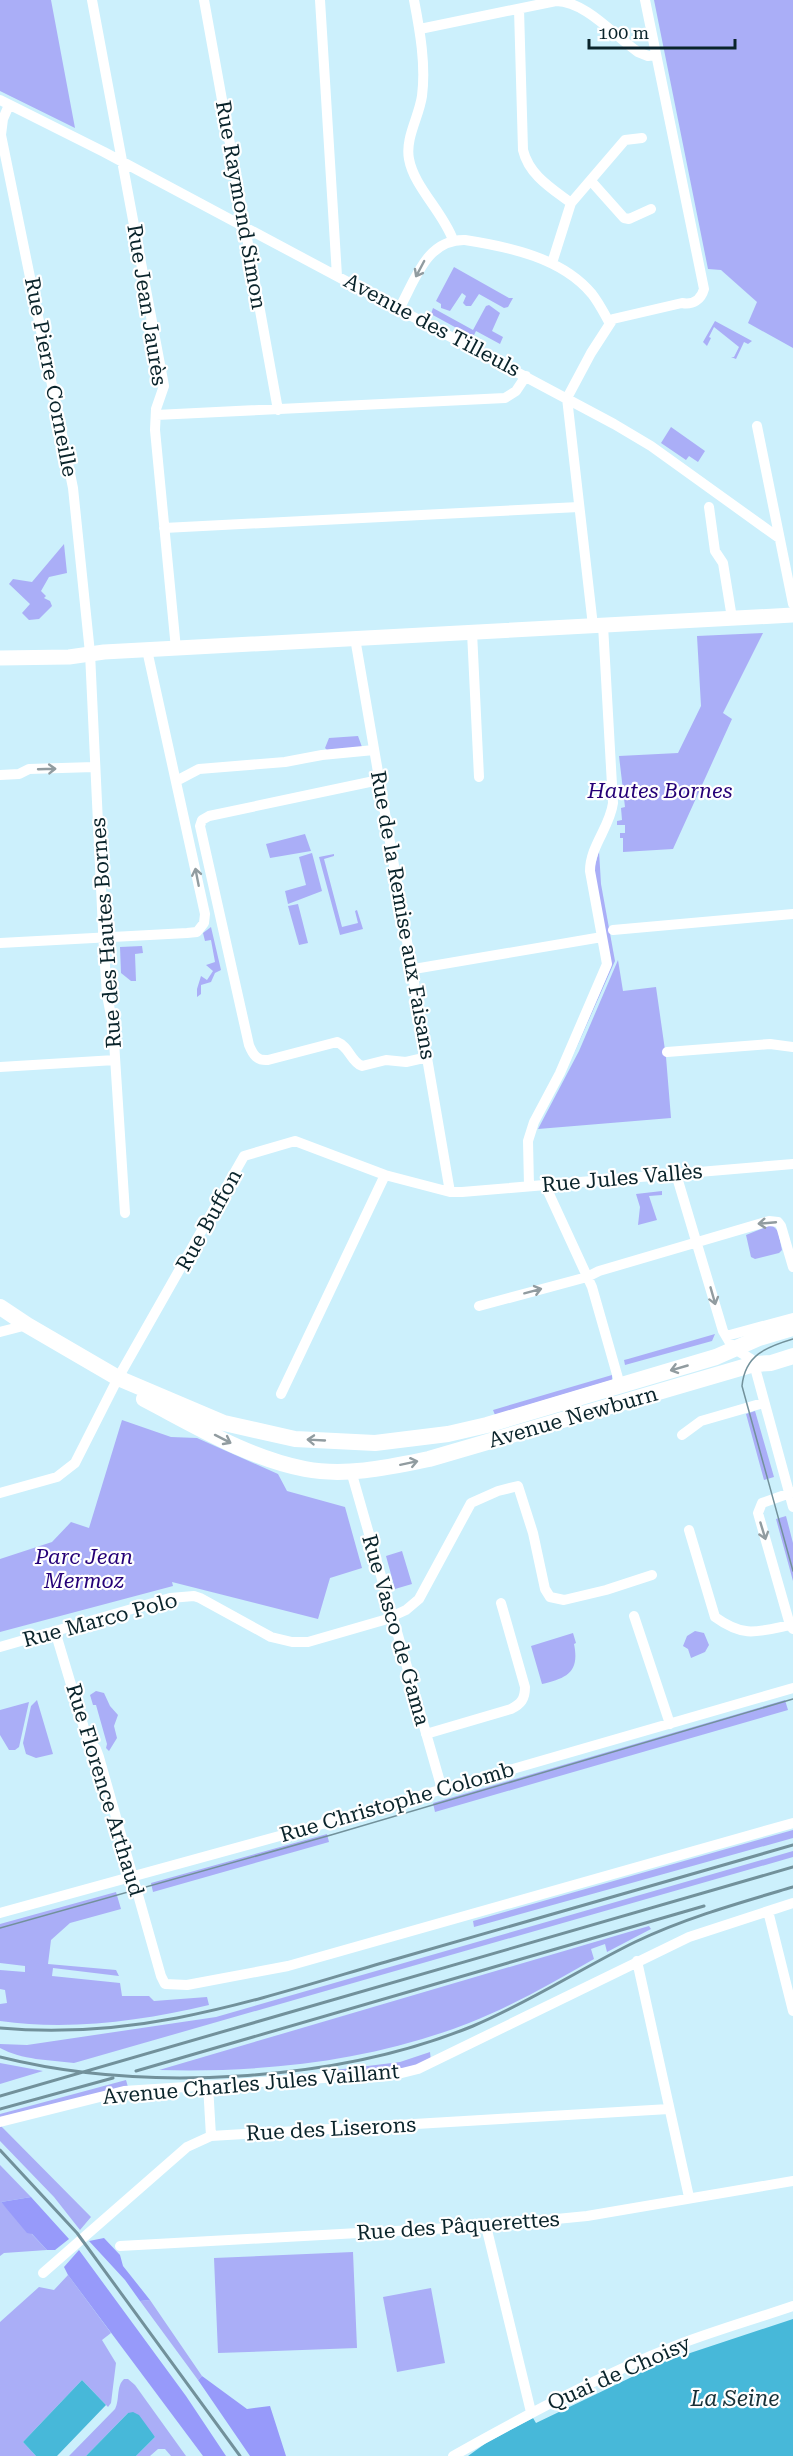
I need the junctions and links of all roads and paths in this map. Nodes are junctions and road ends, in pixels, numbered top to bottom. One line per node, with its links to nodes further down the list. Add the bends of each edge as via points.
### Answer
1 (92, 0): 12 (street, Rue Jean Jaurès)
2 (204, 0): 16 (street, Rue Raymond Simon)
3 (320, 0): 19 (street, Avenue des Tilleuls)
4 (414, 0): 7 (street)
5 (645, 0): 8 (street)
6 (519, 9): 7 (street); 8 (street, via 556,1 571,4 638,52); 14 (street, via 525,162)
7 (420, 29): 17 (street, via 422,95 408,155 414,173)
8 (656, 55): 21 (street, via 703,281 702,295 695,302)
9 (4, 103): 11 (street, Rue Pierre Corneille); 12 (street)
10 (642, 138): 13 (street, via 625,140)
11 (3, 155): 39 (street, Rue Pierre Corneille, via 70,469)
12 (122, 161): 16 (street); 25 (street, Rue Jean Jaurès, via 164,386)
13 (591, 181): 14 (street); 15 (street, via 624,218)
14 (571, 203): 18 (street)
15 (651, 210)
16 (244, 227): 19 (street); 24 (street, Rue Raymond Simon)
17 (453, 240): 18 (street); 20 (street, one-way to 20, via 436,248 425,260)
18 (552, 263): 21 (street, via 593,295)
19 (337, 276): 20 (street, Avenue des Tilleuls)
20 (399, 309): 22 (street, Avenue des Tilleuls)
21 (609, 322): 23 (street)
22 (526, 376): 23 (street, Avenue des Tilleuls); 24 (street, via 516,391 504,398)
23 (567, 398): 27 (street); 30 (street, Avenue des Tilleuls, via 651,446)
24 (278, 410): 25 (street)
25 (156, 415): 29 (street, Rue Jean Jaurès)
26 (757, 426): 30 (street)
27 (579, 507): 29 (street); 34 (street)
28 (709, 507): 33 (street, via 715,551 723,563)
29 (164, 528): 37 (street, Rue Jean Jaurès)
30 (779, 537): 31 (street)
31 (793, 604)
32 (793, 615): 33 (street)
33 (732, 618): 34 (street)
34 (598, 625): 35 (street); 50 (street, via 613,803 590,867)
35 (472, 632): 36 (street); 44 (street)
36 (355, 638): 37 (street); 41 (street, Rue de la Remise aux Faisans)
37 (176, 649): 38 (street)
38 (147, 650): 39 (street); 49 (street, one-way to 38, via 197,932 204,923)
39 (90, 654): 40 (street); 42 (street, Rue des Hautes Bornes)
40 (0, 658)
41 (374, 750): 45 (street, via 199,769); 46 (street, Rue de la Remise aux Faisans)
42 (94, 767): 43 (street, one-way to 42); 49 (street, Rue des Hautes Bornes)
43 (0, 775)
44 (479, 777)
45 (180, 779)
46 (379, 780): 52 (street, Rue de la Remise aux Faisans); 55 (street, via 208,816 200,826 249,1045 258,1059 268,1060 334,1042 344,1045 362,1066)
47 (793, 914): 48 (street)
48 (613, 930)
49 (103, 937): 51 (street); 56 (street, Rue des Hautes Bornes)
50 (603, 938): 52 (street); 62 (street, via 607,964 528,1141)
51 (0, 943)
52 (414, 969): 55 (street, Rue de la Remise aux Faisans)
53 (793, 1047): 54 (street, via 770,1044)
54 (667, 1052)
55 (428, 1057): 63 (street, Rue de la Remise aux Faisans)
56 (115, 1060): 57 (street); 64 (street, Rue des Hautes Bornes)
57 (0, 1067)
58 (793, 1164): 59 (street, Rue Jules Vallès)
59 (676, 1174): 61 (street, Rue Jules Vallès); 65 (street)
60 (385, 1175): 63 (street, Rue Buffon); 78 (street, Rue Buffon, via 296,1141 244,1156); 80 (street)
61 (545, 1185): 62 (street, Rue Jules Vallès); 67 (street)
62 (530, 1186): 63 (street, Rue Jules Vallès)
63 (450, 1192)
64 (124, 1213)
65 (697, 1242): 66 (street, one-way to 65, via 781,1226 775,1221); 67 (street); 75 (street, one-way to 75)
66 (793, 1267)
67 (587, 1277): 68 (street, one-way to 67); 79 (street)
68 (479, 1306)
69 (0, 1307): 72 (main road)
70 (0, 1312): 72 (main road)
71 (793, 1318): 75 (street)
72 (27, 1325): 74 (street); 78 (main road)
73 (793, 1328): 75 (main road, Avenue Newburn)
74 (0, 1332)
75 (730, 1342): 77 (street); 79 (main road, Avenue Newburn, one-way to 79, via 716,1357)
76 (793, 1356): 77 (main road, Avenue Newburn)
77 (754, 1364): 81 (street); 83 (main road, Avenue Newburn, one-way to 77, via 429,1459)
78 (118, 1378): 79 (main road, Avenue Newburn, one-way to 78, via 448,1434 375,1443 295,1439 224,1423); 83 (main road, Avenue Newburn, one-way to 83, via 135,1395 251,1453 306,1470); 84 (street, Rue Buffon, via 75,1463 57,1477)
79 (620, 1385)
80 (281, 1394)
81 (764, 1403): 82 (street, via 701,1421); 85 (street)
82 (682, 1436)
83 (351, 1471): 91 (street, Rue Vasco de Gama)
84 (0, 1493)
85 (791, 1493): 86 (street); 92 (street, one-way to 92, via 762,1503 758,1513)
86 (793, 1507)
87 (689, 1530): 92 (street, via 715,1617 750,1633)
88 (652, 1575): 91 (street, Rue Marco Polo, via 564,1600 550,1597 518,1486 471,1503 418,1599)
89 (501, 1603): 97 (street, via 525,1696 511,1709)
90 (634, 1616): 96 (street)
91 (391, 1617): 93 (street, Rue Marco Polo, via 308,1642 292,1642 271,1637 194,1596 170,1598); 97 (street, Rue Vasco de Gama)
92 (791, 1627)
93 (55, 1631): 94 (street, Rue Marco Polo); 100 (street, Rue Florence Arthaud, via 87,1738 99,1756)
94 (0, 1647)
95 (793, 1688): 96 (street, Rue Christophe Colomb)
96 (670, 1724): 98 (street, Rue Christophe Colomb)
97 (426, 1734): 98 (street, Rue Vasco de Gama)
98 (442, 1789): 100 (street, Rue Christophe Colomb)
99 (793, 1823): 100 (street, Rue Florence Arthaud, via 288,1966 187,1985 165,1984 160,1976)
100 (133, 1878): 103 (street, Rue Christophe Colomb)
101 (793, 1903): 102 (street, Avenue Charles Jules Vaillant)
102 (768, 1911): 104 (street, Avenue Charles Jules Vaillant, via 689,1937); 105 (street)
103 (0, 1913)
104 (637, 1961): 106 (street, Avenue Charles Jules Vaillant, via 418,2069); 107 (street)
105 (793, 2011)
106 (208, 2085): 108 (street, Avenue Charles Jules Vaillant, via 110,2093); 109 (street)
107 (669, 2109): 109 (street, Rue des Liserons); 111 (street)
108 (0, 2122)
109 (211, 2136): 114 (street, Rue des Liserons, via 187,2146)
110 (793, 2181): 111 (street, Rue des Pâquerettes)
111 (689, 2197): 112 (street, Rue des Pâquerettes, via 587,2216)
112 (486, 2226): 113 (street, Rue des Pâquerettes); 116 (street)
113 (120, 2246)
114 (43, 2273)
115 (793, 2306): 116 (street, Quai de Choisy, via 680,2344)
116 (531, 2412): 117 (street, Quai de Choisy)
117 (453, 2456)

